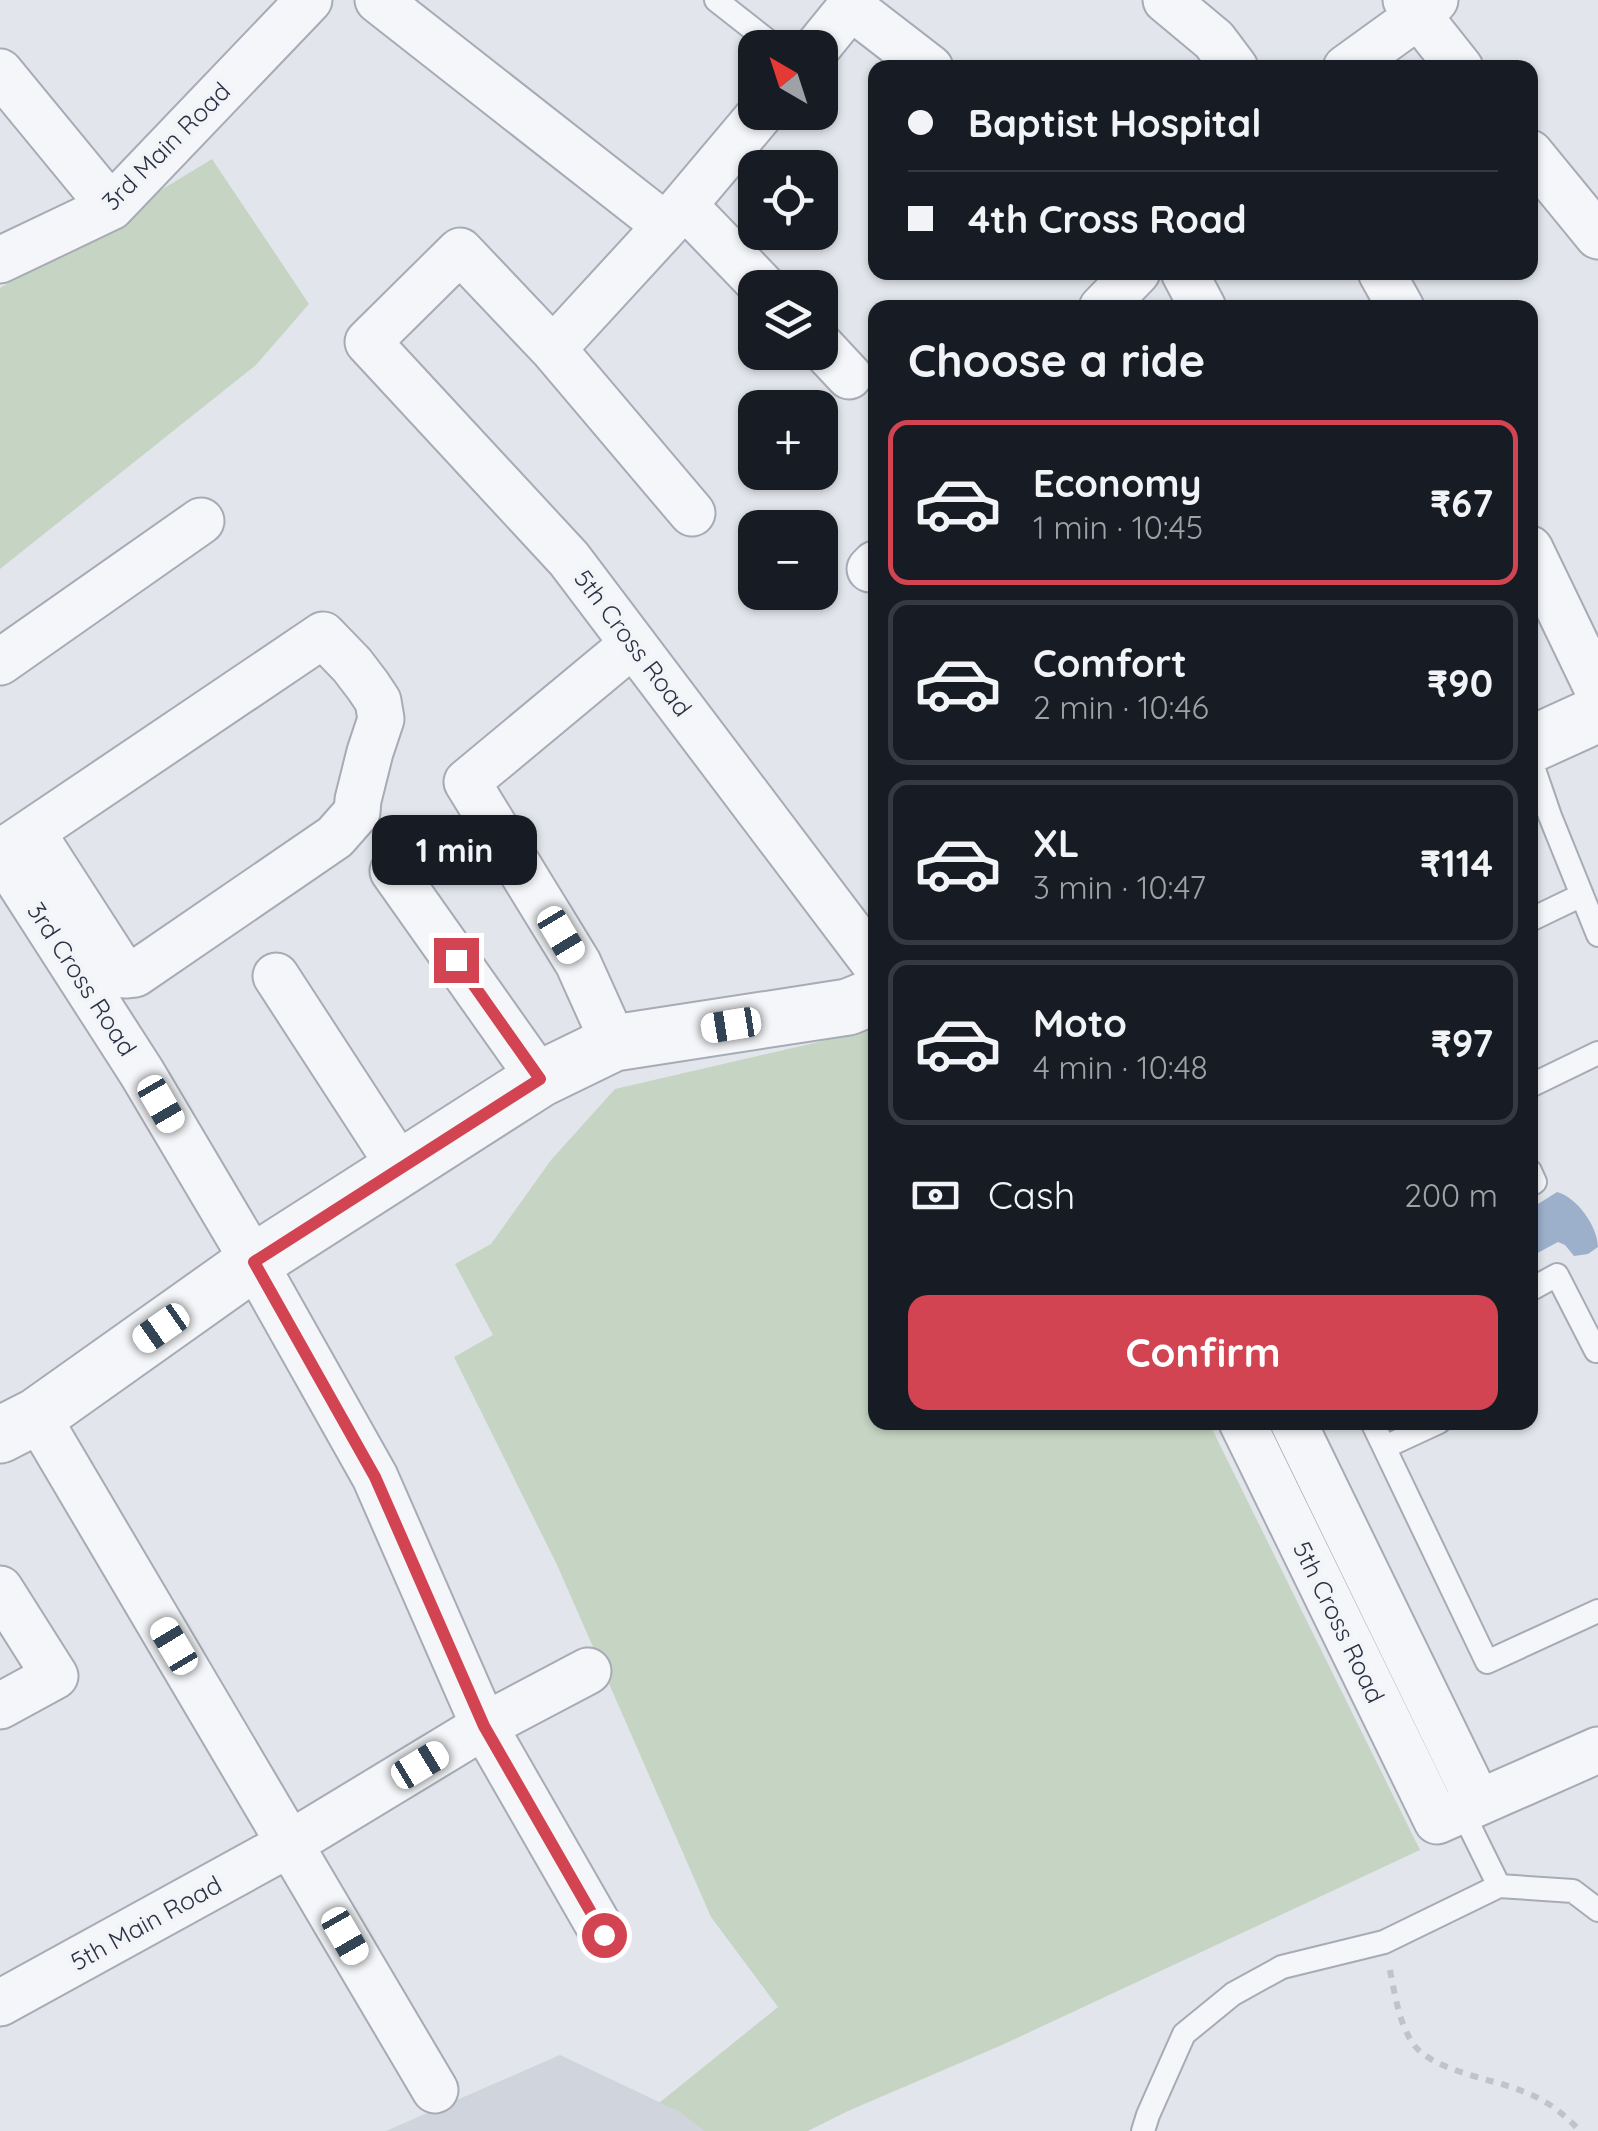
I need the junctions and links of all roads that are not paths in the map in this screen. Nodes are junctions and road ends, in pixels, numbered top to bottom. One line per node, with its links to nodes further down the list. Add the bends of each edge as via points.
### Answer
1 (309, 0): 16 (street, 3rd Main Road)
2 (378, 0): 17 (street)
3 (716, 0): 7 (lane)
4 (1166, 0): 10 (street)
5 (854, 4): 8 (street); 9 (street)
6 (1420, 5): 11 (street); 12 (street)
7 (754, 30)
8 (832, 30)
9 (920, 60)
10 (1229, 60)
11 (1355, 60)
12 (1455, 60)
13 (0, 72): 16 (street)
14 (747, 130): 17 (street)
15 (1538, 163): 18 (street)
16 (111, 207): 19 (street, 3rd Main Road)
17 (675, 215): 20 (street); 23 (street)
18 (1598, 236)
19 (0, 260)
20 (742, 270)
21 (1129, 280): 22 (street)
22 (1110, 300)
23 (553, 349): 24 (street); 27 (street, 5th Cross Road, via 460,251 368,342 569,559)
24 (692, 513)
25 (202, 521): 28 (street)
26 (1538, 566): 29 (street)
27 (633, 644): 38 (street, 5th Cross Road); 41 (street, via 467,782 578,963)
28 (0, 662)
29 (1598, 690)
30 (1598, 714): 31 (street)
31 (1538, 741)
32 (1540, 821): 35 (lane)
33 (8, 848): 33 (street, via 126,975 135,974 348,824 381,720 378,701 323,635); 46 (street, 3rd Cross Road)
34 (392, 871): 43 (street)
35 (1582, 895): 36 (lane); 37 (lane)
36 (1538, 916)
37 (1598, 935)
38 (868, 955)
39 (276, 976): 45 (street)
40 (868, 999): 41 (street)
41 (614, 1043): 43 (street)
42 (1598, 1053): 44 (lane)
43 (540, 1079): 45 (street)
44 (1538, 1082)
45 (400, 1168): 46 (street)
46 (254, 1262): 49 (street); 59 (street, 3rd Cross Road, via 375,1477)
47 (1538, 1286): 48 (lane, via 1558,1276)
48 (1598, 1350)
49 (19, 1426): 62 (street)
50 (1246, 1430): 61 (street, 5th Cross Road)
51 (1297, 1430): 61 (street, 5th Cross Road)
52 (1376, 1430): 54 (lane)
53 (1422, 1430): 54 (lane)
54 (1385, 1448): 56 (lane, via 1488,1662)
55 (0, 1589): 58 (street, via 54,1676)
56 (1598, 1611)
57 (588, 1671): 59 (street, 5th Main Road)
58 (0, 1706)
59 (484, 1726): 62 (street, 5th Main Road); 65 (street, 3rd Cross Road)
60 (1598, 1750): 61 (street)
61 (1459, 1811): 63 (lane)
62 (292, 1843): 66 (street, 5th Main Road); 67 (street)
63 (1499, 1886): 64 (lane, via 1574,1891); 68 (lane, via 1384,1942 1282,1967 1233,1994 1184,2034)
64 (1598, 1910)
65 (604, 1935)
66 (0, 2002)
67 (435, 2090)
68 (1143, 2131)

